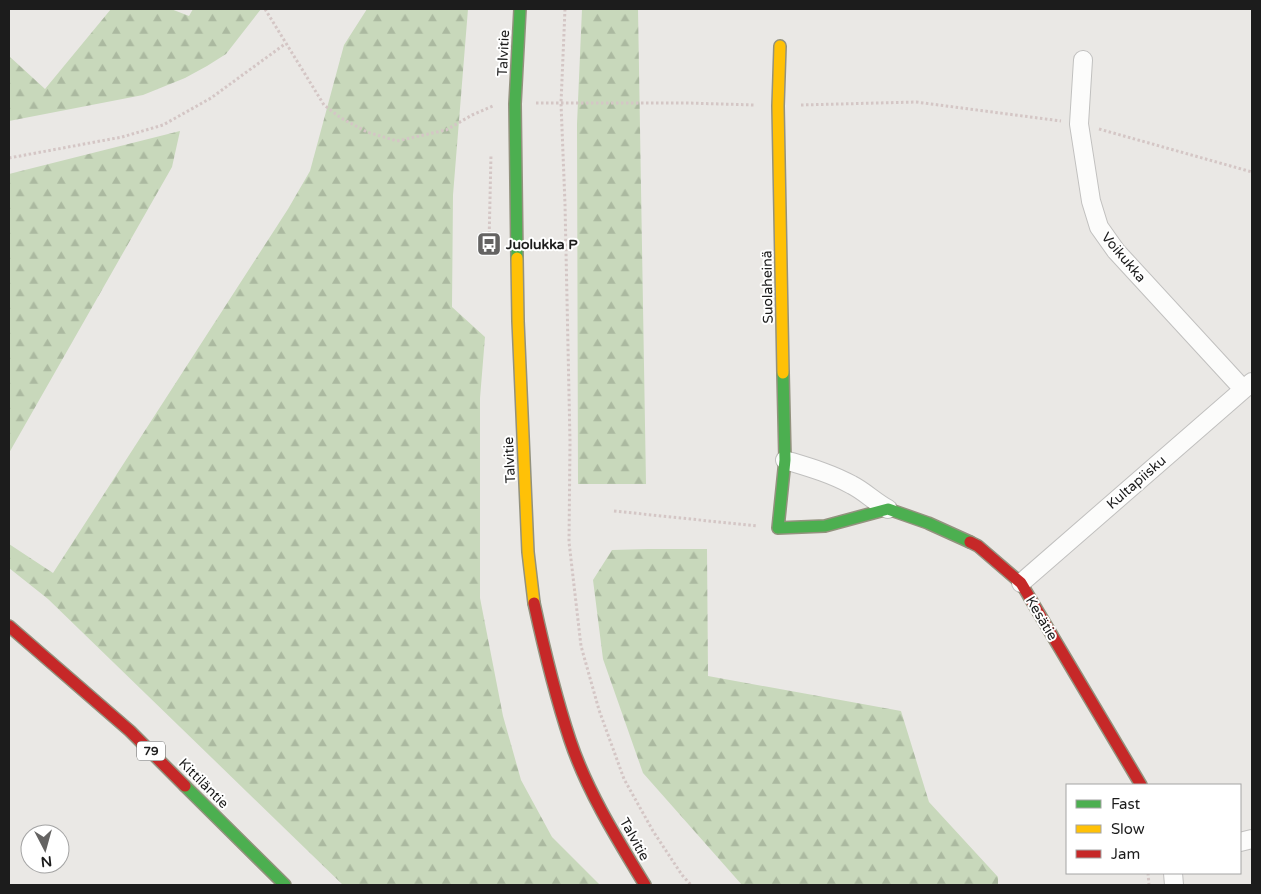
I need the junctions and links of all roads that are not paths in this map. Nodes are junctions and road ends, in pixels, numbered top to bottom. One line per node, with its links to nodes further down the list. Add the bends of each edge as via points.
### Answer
1 (520, 9): 11 (street, Talvitie, via 515,104 518,321 528,552 534,602 570,742 614,834)
2 (780, 46): 5 (street, Suolaheinä, via 778,106)
3 (1083, 60): 4 (street, Voikukka, via 1079,124 1091,201 1099,227 1116,251)
4 (1248, 386): 7 (street, Kultapiisku)
5 (785, 460): 6 (street, Kesätie, via 854,485); 6 (street, Suolaheinä, via 778,528 825,526)
6 (888, 509): 7 (street, Kesätie, via 978,546)
7 (1021, 584): 9 (street, Kesätie)
8 (9, 626): 10 (street, Kittiläntie / 79, via 130,731)
9 (1140, 784)
10 (285, 885)
11 (646, 885)

